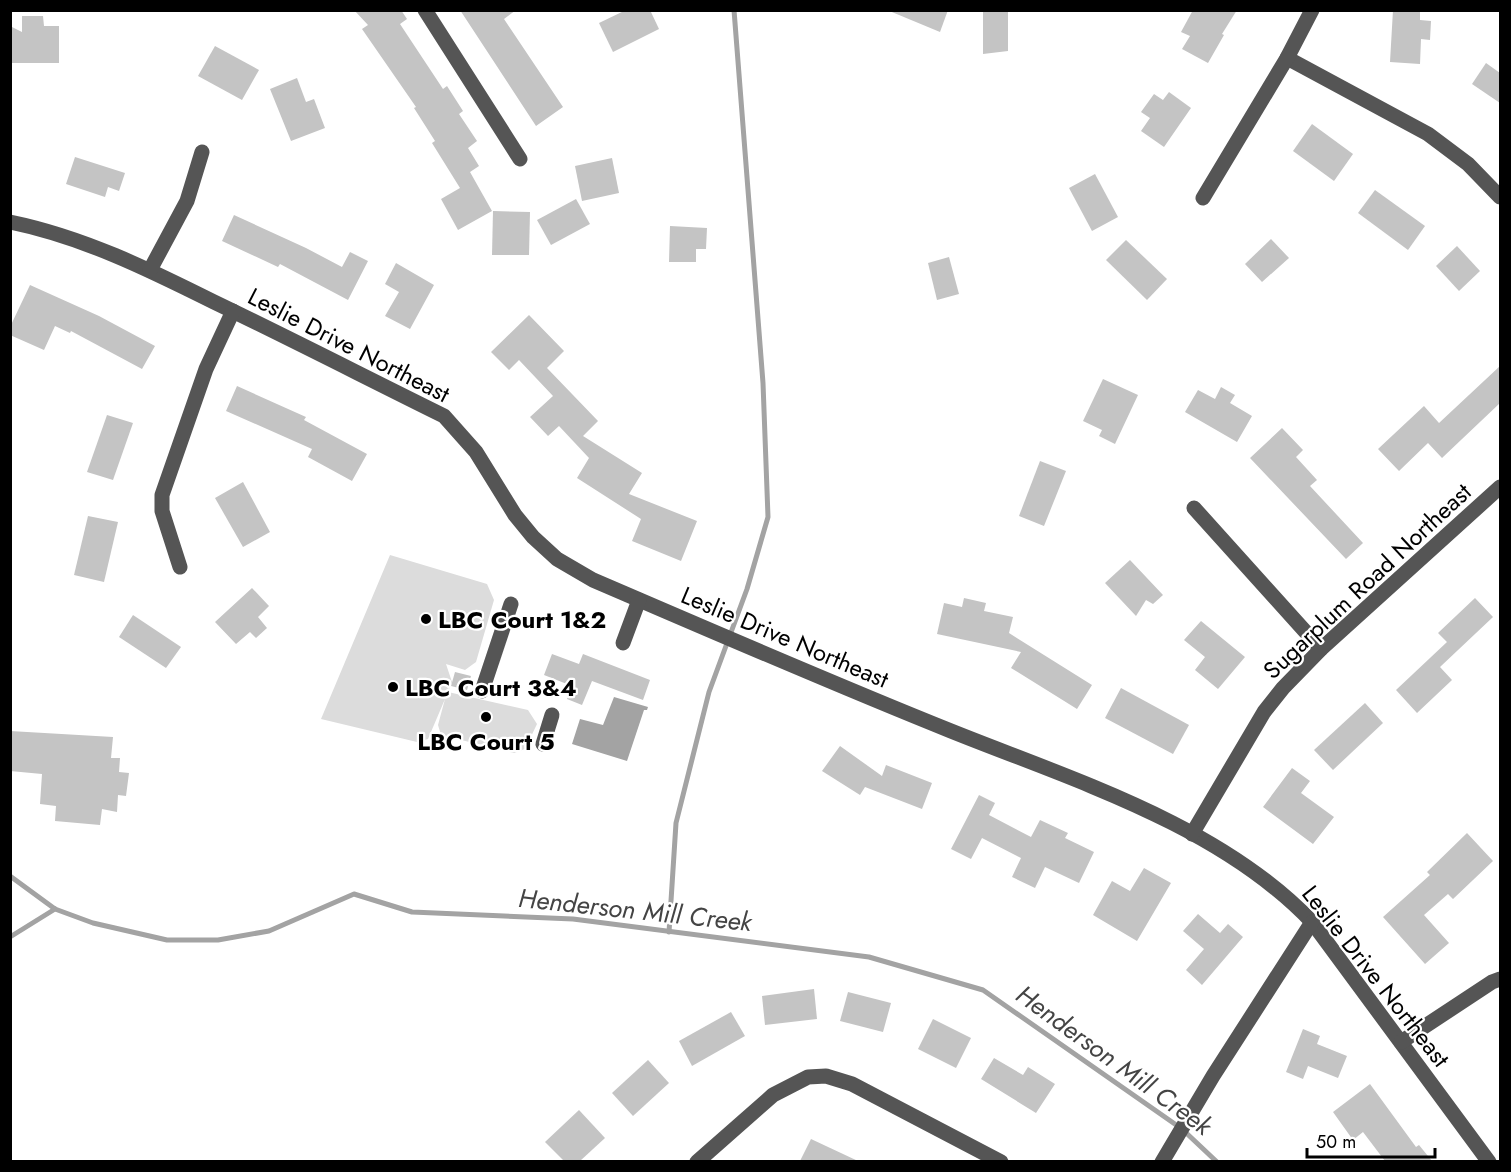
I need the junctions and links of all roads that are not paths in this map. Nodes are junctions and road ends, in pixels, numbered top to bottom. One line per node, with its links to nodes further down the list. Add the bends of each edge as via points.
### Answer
1 (425, 10): 5 (street)
2 (1312, 10): 3 (street)
3 (1287, 58): 6 (street, via 1428,134 1468,164); 7 (street)
4 (202, 152): 9 (street, via 188,201)
5 (520, 159)
6 (1500, 197)
7 (1203, 198)
8 (10, 222): 9 (street, Leslie Drive Northeast, via 92,245)
9 (150, 270): 10 (street, Leslie Drive Northeast)
10 (233, 311): 13 (street, via 206,369 162,495 162,511); 14 (street, Leslie Drive Northeast, via 444,416 476,452 533,537 557,559)
11 (1500, 487): 17 (street, Sugarplum Road Northeast)
12 (1194, 508): 17 (street)
13 (180, 567)
14 (639, 600): 16 (street); 21 (street, Leslie Drive Northeast, via 1095,787)
15 (511, 604): 18 (street)
16 (623, 644)
17 (1321, 649): 21 (street, Sugarplum Road Northeast, via 1264,712)
18 (482, 691)
19 (552, 715): 20 (street)
20 (543, 744)
21 (1192, 834): 22 (street, Leslie Drive Northeast, via 1257,873)
22 (1312, 922): 24 (street, Leslie Drive Northeast); 27 (street)
23 (1500, 979): 24 (street)
24 (1401, 1042): 28 (street, Leslie Drive Northeast)
25 (697, 1161): 26 (street, via 773,1095 808,1077 826,1076 852,1084)
26 (1001, 1161)
27 (1162, 1161)
28 (1489, 1161)

